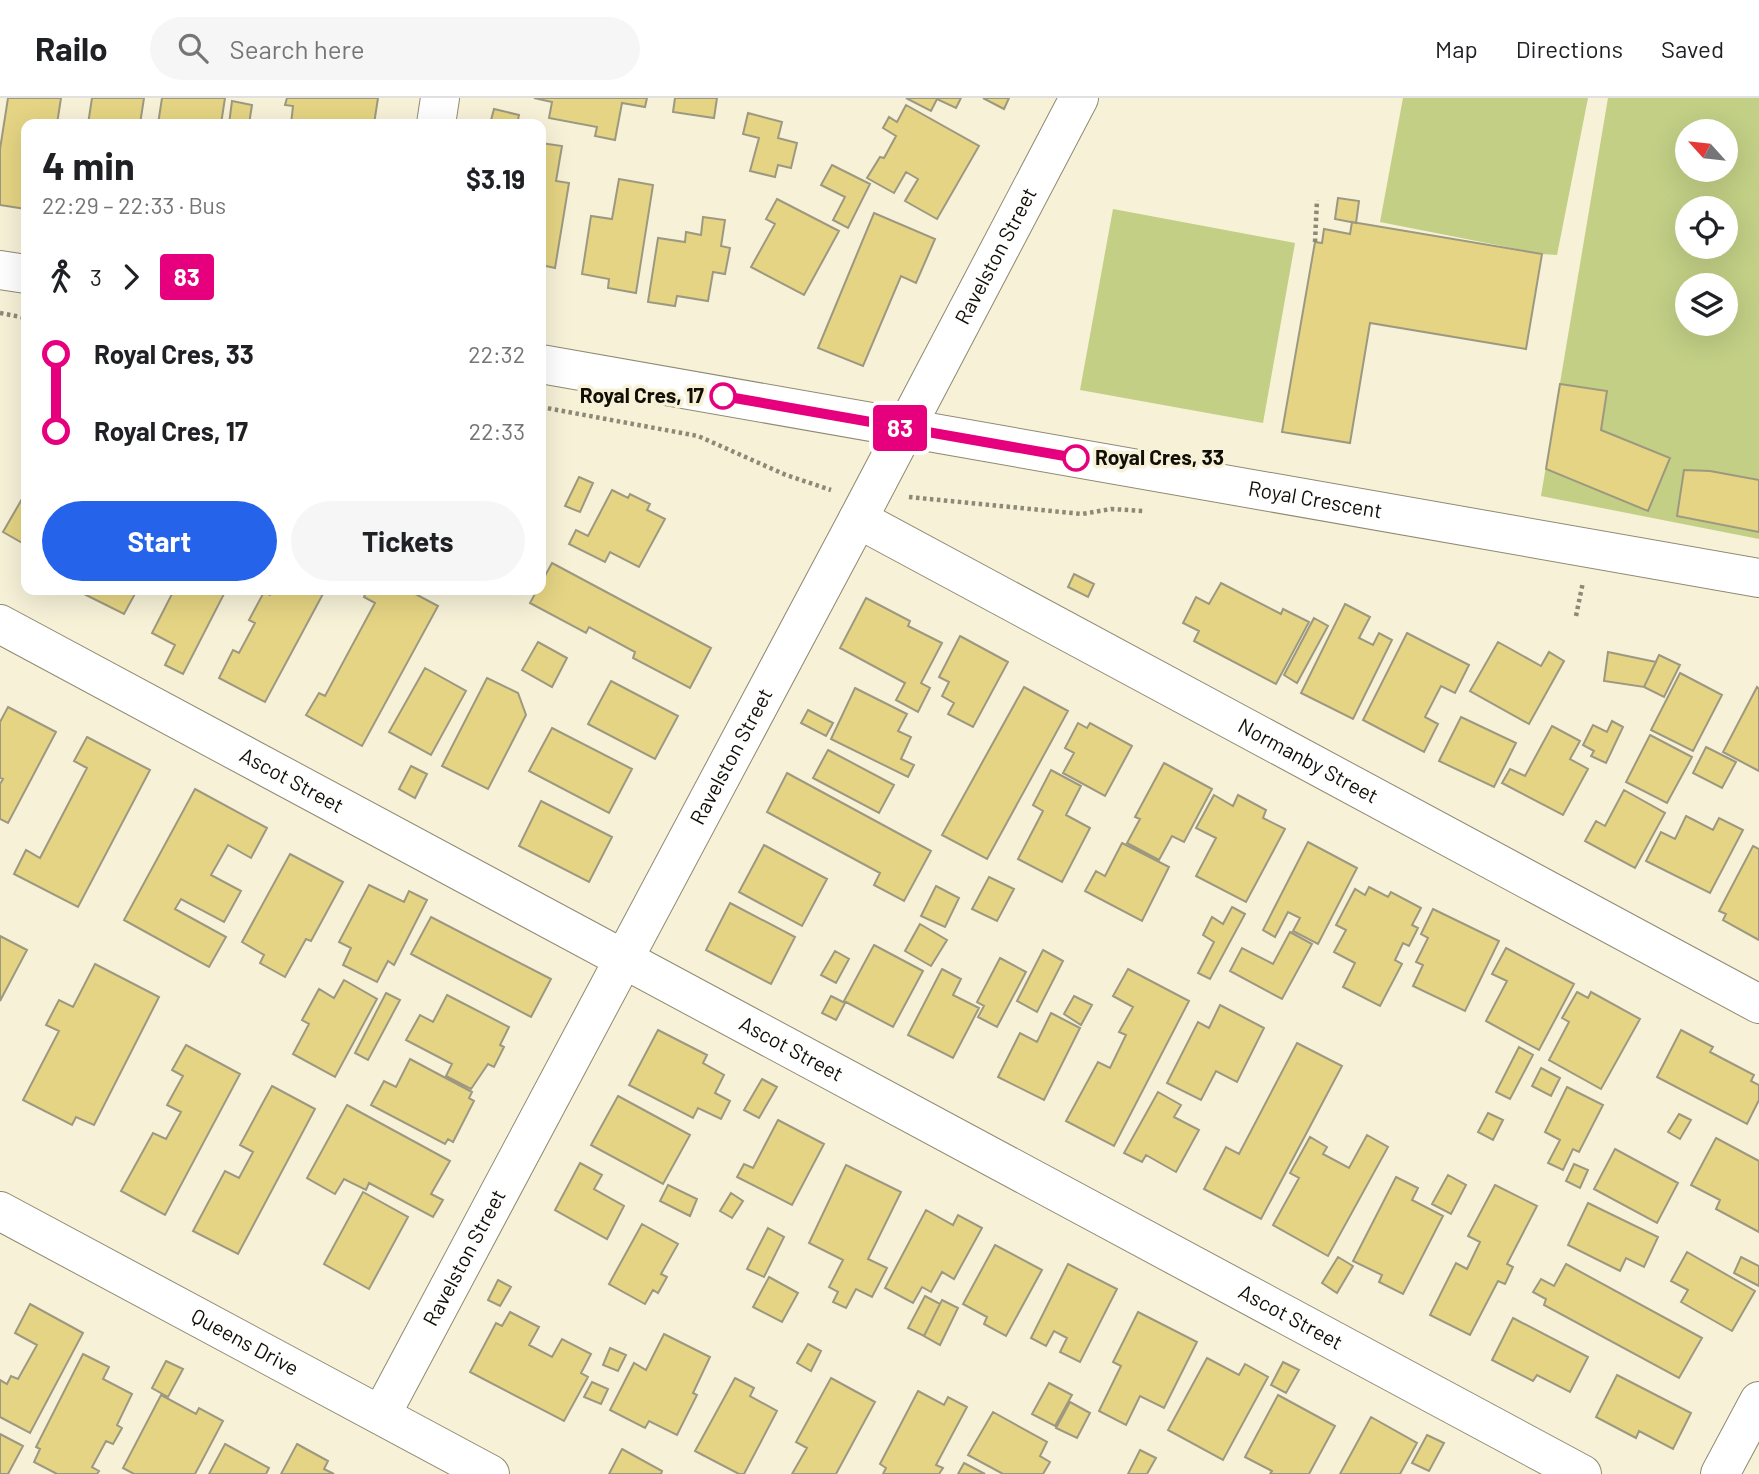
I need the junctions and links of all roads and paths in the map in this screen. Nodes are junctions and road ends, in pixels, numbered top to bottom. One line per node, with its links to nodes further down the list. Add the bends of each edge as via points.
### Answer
1 (440, 98): 3 (street)
2 (1079, 98): 12 (street, Ravelston Street)
3 (437, 119)
4 (1317, 200): 5 (path)
5 (1315, 242)
6 (0, 270): 7 (street)
7 (21, 273)
8 (0, 313): 9 (path)
9 (21, 317)
10 (546, 365): 12 (street, Royal Crescent)
11 (546, 408): 14 (path, via 698,436)
12 (905, 429): 14 (street, Ravelston Street); 16 (street, Royal Crescent)
13 (901, 497): 15 (path, via 1082,514)
14 (847, 505): 20 (street, Ravelston Street); 21 (street, Normanby Street)
15 (1111, 509)
16 (1759, 578)
17 (1580, 594): 18 (path)
18 (1576, 616)
19 (0, 624): 20 (street, Ascot Street)
20 (624, 958): 24 (street, Ravelston Street); 26 (street, Ascot Street)
21 (1759, 1004)
22 (0, 1210): 24 (street, Queens Drive)
23 (1759, 1401): 27 (street)
24 (381, 1415): 25 (street, Queens Drive)
25 (490, 1474)
26 (1582, 1474)
27 (1720, 1474)

